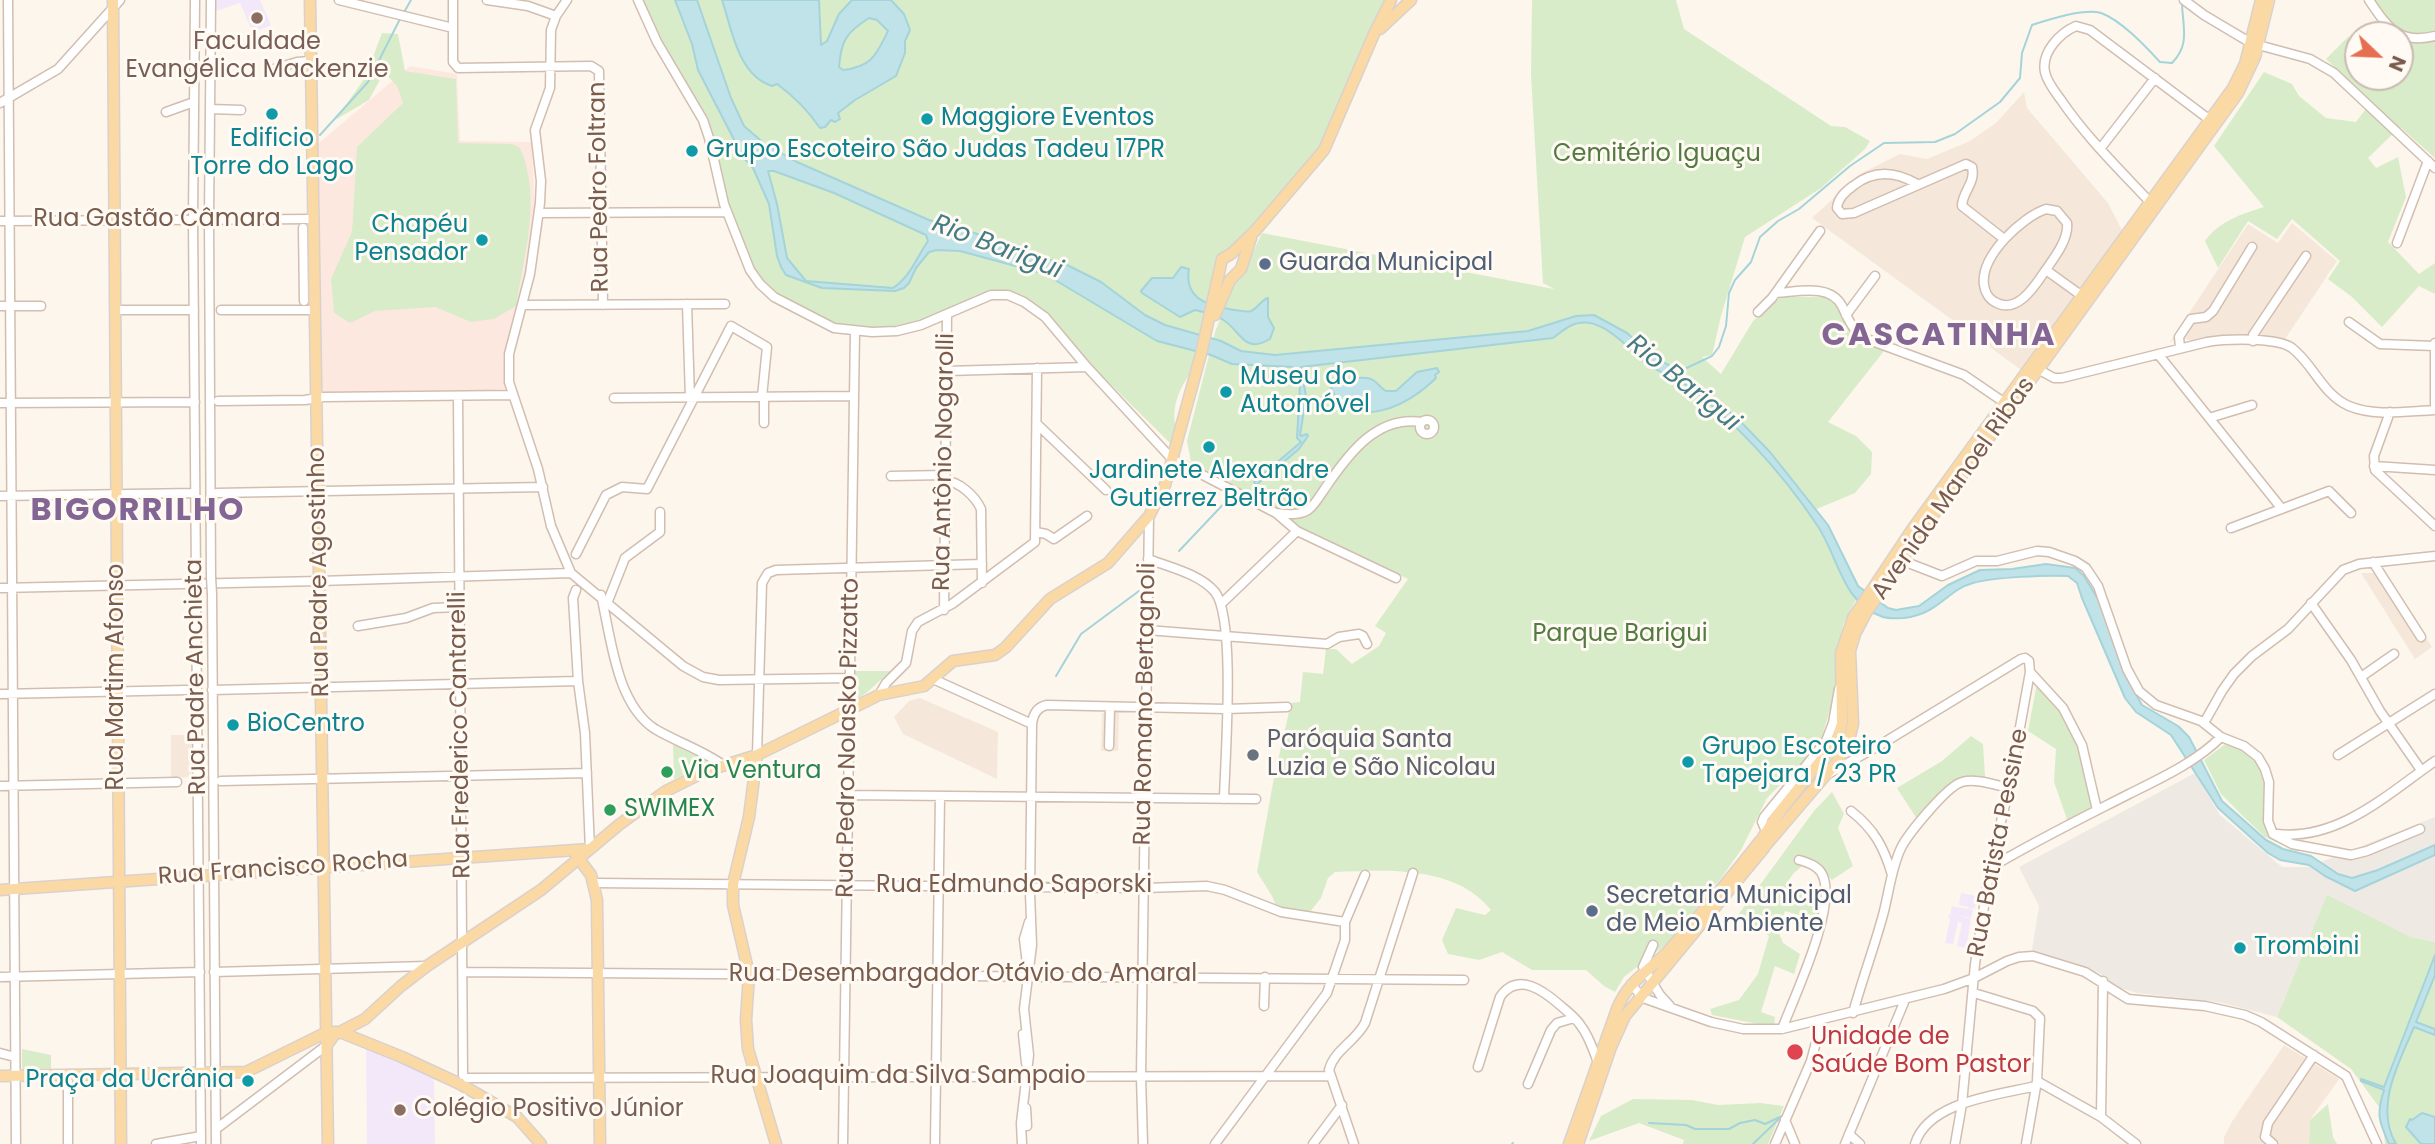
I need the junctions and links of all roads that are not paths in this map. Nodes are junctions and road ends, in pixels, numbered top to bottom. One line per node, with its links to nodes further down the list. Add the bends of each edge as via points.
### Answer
1 (8, 0): 27 (street)
2 (195, 0): 28 (street, Rua Padre Anchieta)
3 (211, 0): 30 (street, Rua Padre Anchieta)
4 (310, 0): 22 (main road, Rua Padre Agostinho)
5 (339, 0): 18 (street)
6 (453, 0): 18 (street)
7 (487, 0): 17 (street)
8 (567, 0): 17 (street)
9 (638, 0): 43 (street, via 703,120)
10 (1391, 0): 19 (main road)
11 (1411, 0): 19 (main road)
12 (2261, 0): 21 (main road, Avenida Manoel Ribas)
13 (2269, 0): 21 (main road, Avenida Manoel Ribas)
14 (2369, 0): 20 (street, via 2386,25 2399,34)
15 (116, 2): 27 (street, via 58,69); 46 (main road, Rua Martim Afonso)
16 (2187, 2): 21 (street)
17 (556, 16): 23 (street, via 550,37)
18 (453, 28): 23 (street, via 455,67)
19 (1374, 34): 51 (main road, via 1324,150)
20 (2435, 36)
21 (2255, 44): 26 (main road, Avenida Manoel Ribas); 34 (main road, Avenida Manoel Ribas, via 2244,83); 39 (street, via 2310,59 2334,73)
22 (311, 61): 24 (street); 50 (main road, Rua Padre Agostinho)
23 (550, 67): 44 (street, via 548,95 535,131 541,181); 45 (street, Rua Pedro Foltran, via 591,66 600,75)
24 (271, 70)
25 (2155, 78): 35 (street); 38 (street); 38 (street, via 2080,26 2056,40 2044,70 2080,127)
26 (2228, 96): 34 (main road); 35 (main road, Avenida Manoel Ribas)
27 (8, 98): 29 (street); 36 (street)
28 (194, 102): 33 (street); 47 (street, Rua Padre Anchieta)
29 (0, 103)
30 (210, 109): 31 (street); 48 (street, Rua Padre Anchieta)
31 (241, 110)
32 (0, 111): 36 (street)
33 (166, 113)
34 (2222, 116): 37 (main road, Avenida Manoel Ribas)
35 (2210, 120): 37 (main road); 42 (main road, Avenida Manoel Ribas, via 2158,191)
36 (9, 122): 49 (street)
37 (2205, 140): 42 (main road, Avenida Manoel Ribas)
38 (2100, 149): 42 (street)
39 (2428, 161): 40 (street); 54 (street)
40 (2435, 168)
41 (1917, 184): 41 (street, via 1897,174 1868,176 1848,189 1837,208 1842,215 1854,213); 53 (street, via 1970,165 1973,177 1962,206)
42 (2155, 202): 61 (main road, Avenida Manoel Ribas); 65 (main road, Avenida Manoel Ribas)
43 (727, 212): 45 (street); 87 (street, via 750,270 766,291 818,322)
44 (539, 213): 45 (street); 73 (street)
45 (601, 213): 74 (street, Rua Pedro Foltran)
46 (115, 220): 47 (street, Rua Gastão Câmara); 49 (street, Rua Gastão Câmara); 78 (main road, Rua Martim Afonso)
47 (193, 220): 48 (street, Rua Gastão Câmara); 79 (street, Rua Padre Anchieta)
48 (209, 220): 50 (street, Rua Gastão Câmara); 163 (street, Rua Padre Anchieta, bridge)
49 (5, 221): 76 (street)
50 (309, 228): 64 (street); 68 (main road, Rua Padre Agostinho)
51 (1255, 231): 56 (main road); 58 (main road)
52 (1820, 231): 66 (street)
53 (2004, 239): 60 (street, via 2031,216 2046,209 2057,211 2068,229); 60 (street, via 1984,279 1992,300 2004,305 2019,301)
54 (2397, 243)
55 (2252, 247): 90 (street, via 2213,311 2192,320 2181,333)
56 (1231, 254): 58 (main road); 59 (main road)
57 (2306, 256): 88 (street)
58 (1241, 263): 62 (main road)
59 (1220, 265): 62 (main road, via 1225,273); 70 (main road)
60 (2046, 270): 67 (street)
61 (2101, 270): 65 (main road); 67 (main road, Avenida Manoel Ribas)
62 (1234, 275): 70 (main road)
63 (1875, 276): 84 (street)
64 (304, 291): 68 (street); 69 (street)
65 (2094, 292): 85 (main road, Avenida Manoel Ribas)
66 (1776, 293): 82 (street); 84 (street, via 1827,292)
67 (2082, 296): 85 (main road); 93 (main road, Avenida Manoel Ribas)
68 (315, 298): 81 (main road, Rua Padre Agostinho)
69 (304, 301)
70 (1217, 301): 116 (main road)
71 (687, 304): 72 (street); 74 (street); 102 (street)
72 (725, 304)
73 (522, 305): 74 (street); 96 (street, via 509,354)
74 (603, 305)
75 (0, 306): 76 (street)
76 (10, 306): 77 (street); 108 (street)
77 (41, 306)
78 (115, 310): 79 (street); 107 (main road, Rua Martim Afonso)
79 (194, 310): 103 (street, Rua Padre Anchieta)
80 (221, 310): 81 (street)
81 (315, 310): 100 (main road, Rua Padre Agostinho)
82 (1758, 312)
83 (947, 314): 87 (street, via 897,331); 92 (street, via 991,295 1016,298 1045,317); 95 (street, Rua Antônio Nogarolli)
84 (1846, 315): 105 (street, via 1864,338 1964,374)
85 (2076, 318): 93 (main road, Avenida Manoel Ribas)
86 (2349, 322): 89 (street, via 2380,344)
87 (855, 331): 98 (street, Rua Pedro Nolasko Pizzatto)
88 (2253, 341): 90 (street, via 2215,340); 111 (street, via 2292,348 2326,389 2347,405)
89 (2434, 344): 110 (street)
90 (2180, 348): 91 (street)
91 (2158, 354): 93 (street, via 2062,379); 112 (street)
92 (1087, 367): 94 (street); 116 (street)
93 (2035, 367): 105 (main road, Avenida Manoel Ribas); 143 (main road, Avenida Manoel Ribas)
94 (1037, 368): 95 (street); 115 (street)
95 (947, 370): 120 (street, Rua Antônio Nogarolli)
96 (512, 395): 97 (street); 121 (street)
97 (458, 396): 100 (street); 122 (street, Rua Frederico Cantarelli)
98 (854, 396): 99 (street); 147 (street, Rua Pedro Nolasko Pizzatto)
99 (763, 397): 102 (street); 102 (street, via 767,347 731,326); 114 (street)
100 (317, 398): 104 (street); 124 (main road, Rua Padre Agostinho)
101 (614, 398): 102 (street)
102 (693, 398): 140 (street, via 647,489 610,491)
103 (195, 401): 107 (street); 125 (street, Rua Padre Anchieta)
104 (218, 401)
105 (2005, 402): 143 (main road, Avenida Manoel Ribas, via 1905,540)
106 (0, 403): 108 (street)
107 (116, 403): 108 (street); 127 (main road, Rua Martim Afonso)
108 (11, 404): 129 (street)
109 (2252, 405): 112 (street)
110 (2435, 410): 111 (street)
111 (2390, 412): 117 (street)
112 (2209, 418): 130 (street)
113 (1422, 422): 132 (street, via 1399,422 1372,434 1348,456 1309,509)
114 (764, 423)
115 (1037, 424): 123 (street); 139 (street)
116 (1172, 459): 132 (street); 135 (main road)
117 (2374, 466): 118 (street); 136 (street)
118 (2435, 470)
119 (891, 476): 120 (street)
120 (945, 478): 145 (street, via 957,482 979,505); 146 (street, Rua Antônio Nogarolli)
121 (543, 487): 122 (street); 148 (street, via 551,526)
122 (459, 489): 124 (street); 149 (street, Rua Frederico Cantarelli)
123 (1107, 490)
124 (318, 491): 126 (street); 151 (main road, Rua Padre Agostinho)
125 (195, 493): 127 (street); 164 (street, Rua Padre Anchieta, bridge)
126 (217, 493)
127 (116, 494): 129 (street); 153 (main road, Rua Martim Afonso)
128 (0, 496): 129 (street)
129 (11, 496): 154 (street)
130 (2282, 509): 133 (street, via 2329,491); 137 (street)
131 (660, 512): 157 (street, via 660,533 625,558)
132 (1276, 513): 138 (street)
133 (2351, 513)
134 (1087, 516): 139 (street, via 1054,539)
135 (1149, 516): 142 (street, Rua Romano Bertagnoli); 174 (main road, via 1108,563 1050,599 1001,652 963,658)
136 (2435, 526)
137 (2231, 528)
138 (1297, 531): 150 (street); 159 (street)
139 (1037, 532): 152 (street, via 1035,542)
140 (576, 554)
141 (2435, 556): 144 (street)
142 (1148, 559): 159 (street, via 1203,583); 166 (street, Rua Romano Bertagnoli)
143 (1897, 559): 162 (main road, Avenida Manoel Ribas); 192 (street, via 1942,576 1973,562 2043,551 2085,568 2098,586 2139,691 2156,705)
144 (2373, 562): 158 (street, via 2343,570); 168 (street)
145 (982, 564): 146 (street); 152 (street)
146 (944, 565): 147 (street); 161 (street, Rua Antônio Nogarolli)
147 (851, 568): 173 (street, Rua Pedro Nolasko Pizzatto); 175 (street, via 776,570 765,575)
148 (571, 573): 149 (street); 157 (street)
149 (460, 576): 151 (street); 160 (street, Rua Frederico Cantarelli)
150 (1396, 578)
151 (320, 581): 153 (street); 178 (main road, Rua Padre Agostinho)
152 (982, 583): 161 (street)
153 (117, 585): 154 (street); 181 (main road, Rua Martim Afonso)
154 (12, 587): 155 (street); 183 (street)
155 (0, 588)
156 (576, 590): 176 (street)
157 (604, 598): 175 (street, via 696,674 719,680); 203 (street, via 623,688 634,708 652,726)
158 (2311, 603): 172 (street); 192 (street, via 2284,633 2229,679)
159 (1221, 604): 167 (street)
160 (460, 607): 165 (street, via 433,608); 177 (street, Rua Frederico Cantarelli)
161 (944, 610): 185 (street, via 915,626 906,663)
162 (1863, 611): 196 (main road, Avenida Manoel Ribas, via 1850,651); 225 (main road, Avenida Manoel Ribas, via 1850,625 1843,645 1842,724 1837,740)
163 (212, 616): 164 (street); 180 (street, Rua Padre Anchieta)
164 (197, 617): 238 (street, Rua Padre Anchieta)
165 (358, 626)
166 (1147, 630): 167 (street); 187 (street, Rua Romano Bertagnoli)
167 (1227, 636): 169 (street, via 1326,644 1359,634); 189 (street)
168 (2421, 637)
169 (1367, 644)
170 (2394, 654): 172 (street)
171 (2032, 673): 201 (street, via 2028,661 2021,659); 214 (street, Rua Batista Pessine); 221 (street, via 2063,708 2082,745)
172 (2361, 677): 191 (street)
173 (850, 678): 175 (street); 190 (street, Rua Pedro Nolasko Pizzatto)
174 (933, 679): 185 (main road, via 918,688); 193 (street)
175 (759, 680): 199 (street)
176 (578, 681): 177 (street); 205 (street)
177 (461, 684): 178 (street); 206 (street, Rua Frederico Cantarelli)
178 (321, 687): 180 (street); 208 (main road, Rua Padre Agostinho)
179 (187, 690): 181 (street)
180 (212, 690): 236 (street, Rua Padre Anchieta)
181 (118, 692): 183 (street); 211 (main road, Rua Martim Afonso)
182 (0, 694): 183 (street)
183 (13, 694): 213 (street)
184 (2435, 694): 191 (street)
185 (878, 695): 190 (main road)
186 (1110, 706): 187 (street); 193 (street, via 1047,705 1037,709); 197 (street)
187 (1146, 707): 189 (street); 218 (street, Rua Romano Bertagnoli)
188 (1287, 707): 189 (street)
189 (1226, 709): 219 (street)
190 (849, 710): 199 (main road); 215 (street, Rua Pedro Nolasko Pizzatto)
191 (2388, 722): 200 (street); 204 (street)
192 (2204, 723): 194 (street)
193 (1032, 724): 217 (street)
194 (2212, 731): 195 (street); 198 (street)
195 (2221, 737): 198 (street); 224 (street, via 2249,748 2262,763 2269,782 2268,821)
196 (1850, 738): 201 (street); 207 (main road, Avenida Manoel Ribas)
197 (1109, 746)
198 (2205, 751): 221 (street)
199 (757, 755): 203 (main road); 242 (main road)
200 (2338, 755)
201 (1859, 756): 207 (street)
202 (2435, 761): 204 (street)
203 (723, 765): 229 (main road, via 666,791)
204 (2421, 771): 224 (street, via 2341,824 2301,835)
205 (587, 773): 206 (street); 229 (street)
206 (462, 776): 208 (street); 230 (street, Rua Frederico Cantarelli)
207 (1824, 777): 225 (main road, Avenida Manoel Ribas)
208 (323, 779): 209 (street); 233 (main road, Rua Padre Agostinho)
209 (221, 781)
210 (177, 782): 211 (street)
211 (118, 784): 213 (street); 241 (main road, Rua Martim Afonso)
212 (0, 786): 213 (street)
213 (13, 786): 246 (street)
214 (2009, 788): 226 (street, via 1961,782 1938,800); 234 (street, Rua Batista Pessine)
215 (848, 794): 216 (street); 243 (street, Rua Pedro Nolasko Pizzatto)
216 (940, 796): 217 (street); 244 (street)
217 (1031, 797): 218 (street); 245 (street)
218 (1145, 798): 219 (street); 247 (street, Rua Romano Bertagnoli)
219 (1224, 799): 220 (street)
220 (1256, 799)
221 (2097, 810): 234 (street)
222 (1852, 811): 227 (street)
223 (2420, 829): 224 (street, via 2351,855 2292,844)
224 (2273, 834)
225 (1764, 841): 254 (main road, Avenida Manoel Ribas, via 1669,950); 272 (main road, Avenida Manoel Ribas, via 1738,882)
226 (1902, 845): 227 (street); 237 (street)
227 (1884, 848): 237 (street)
228 (567, 849): 229 (main road, Rua Francisco Rocha); 230 (main road, Rua Francisco Rocha); 231 (main road)
229 (590, 849): 231 (main road); 240 (main road)
230 (463, 856): 233 (main road, Rua Francisco Rocha); 250 (street, Rua Frederico Cantarelli)
231 (579, 858): 240 (main road); 250 (main road, via 541,890)
232 (1799, 860): 283 (street, via 1815,866 1823,876 1824,912)
233 (324, 866): 236 (main road, Rua Francisco Rocha); 253 (main road, Rua Padre Agostinho)
234 (1990, 868): 270 (street, Rua Batista Pessine)
235 (1413, 873): 269 (street)
236 (214, 874): 238 (main road, Rua Francisco Rocha); 256 (street, Rua Padre Anchieta)
237 (1892, 874): 280 (street)
238 (199, 875): 241 (main road, Rua Francisco Rocha); 255 (street, Rua Padre Anchieta)
239 (1365, 875): 249 (street)
240 (592, 879): 242 (street, Rua Edmundo Saporski); 259 (main road, via 598,911)
241 (119, 881): 246 (main road, Rua Francisco Rocha); 260 (main road, Rua Martim Afonso)
242 (733, 884): 243 (street, Rua Edmundo Saporski); 261 (main road, via 733,914)
243 (847, 885): 244 (street, Rua Edmundo Saporski); 262 (street, Rua Pedro Nolasko Pizzatto)
244 (939, 886): 245 (street, Rua Edmundo Saporski); 263 (street)
245 (1030, 887): 247 (street, Rua Edmundo Saporski); 258 (street)
246 (14, 888): 248 (main road, Rua Francisco Rocha); 266 (street)
247 (1144, 888): 249 (street, Rua Edmundo Saporski, via 1207,886 1281,912); 264 (street, Rua Romano Bertagnoli)
248 (0, 890)
249 (1345, 922): 268 (street, via 1345,940)
250 (463, 941): 252 (main road); 257 (street, Rua Frederico Cantarelli)
251 (1653, 945): 254 (street)
252 (427, 966): 253 (street); 284 (main road, via 365,1019)
253 (326, 969): 256 (street); 286 (main road, Rua Padre Agostinho)
254 (1644, 971): 272 (street); 274 (main road, Avenida Manoel Ribas)
255 (200, 972): 260 (street); 296 (street, Rua Padre Anchieta)
256 (215, 972): 294 (street, Rua Padre Anchieta)
257 (463, 972): 259 (street, Rua Desembargador Otávio do Amaral); 309 (street, Rua Frederico Cantarelli)
258 (1029, 972): 263 (street, Rua Desembargador Otávio do Amaral); 264 (street, Rua Desembargador Otávio do Amaral); 295 (street, via 1024,1017)
259 (598, 973): 261 (street, Rua Desembargador Otávio do Amaral); 308 (main road)
260 (120, 974): 266 (street); 297 (main road, Rua Martim Afonso)
261 (749, 974): 262 (street, Rua Desembargador Otávio do Amaral); 304 (main road, via 747,1039)
262 (846, 974): 263 (street, Rua Desembargador Otávio do Amaral); 305 (street, Rua Pedro Nolasko Pizzatto)
263 (937, 975): 306 (street)
264 (1143, 976): 267 (street, Rua Desembargador Otávio do Amaral); 307 (street, Rua Romano Bertagnoli)
265 (0, 977): 266 (street)
266 (15, 977): 291 (street)
267 (1265, 977): 268 (street, Rua Desembargador Otávio do Amaral); 278 (street)
268 (1333, 978): 269 (street, Rua Desembargador Otávio do Amaral); 301 (street, via 1325,996)
269 (1378, 978): 271 (street, Rua Desembargador Otávio do Amaral); 302 (street, via 1362,1028 1331,1062)
270 (1975, 978): 273 (street, via 2007,961 2033,956); 275 (street, Rua Batista Pessine); 277 (street)
271 (1464, 980)
272 (1652, 981): 276 (main road, Avenida Manoel Ribas); 279 (street)
273 (2103, 981): 290 (street, via 2128,999 2183,1003 2250,1016); 315 (street)
274 (1631, 984): 276 (street); 285 (main road, Avenida Manoel Ribas)
275 (1974, 993): 311 (street, via 2038,1014); 313 (street, Rua Batista Pessine)
276 (1640, 996): 279 (street); 288 (main road, Avenida Manoel Ribas, via 1622,1020)
277 (1905, 1000): 280 (street); 319 (street)
278 (1264, 1006)
279 (1672, 1007): 283 (street, via 1733,1028)
280 (1853, 1013): 282 (street)
281 (1574, 1018): 292 (street); 293 (street, via 1538,987 1513,985 1497,1002); 310 (street, via 1550,1030)
282 (1822, 1020): 283 (street); 316 (street, via 1811,1061)
283 (1782, 1029)
284 (340, 1031): 286 (main road); 287 (main road); 309 (main road)
285 (1609, 1031): 288 (main road); 292 (main road, Avenida Manoel Ribas)
286 (327, 1032): 287 (main road, Rua Padre Agostinho); 294 (main road, via 250,1071)
287 (327, 1045): 318 (street); 326 (main road, Rua Padre Agostinho)
288 (1611, 1047): 303 (main road, Avenida Manoel Ribas)
289 (0, 1053): 291 (street)
290 (2314, 1055): 347 (street, via 2268,1123 2265,1138); 348 (street, via 2349,1079)
291 (15, 1056): 300 (street)
292 (1598, 1062): 303 (main road); 337 (main road, Avenida Manoel Ribas)
293 (1478, 1067)
294 (215, 1072): 296 (main road); 318 (street, Rua Padre Anchieta)
295 (1028, 1072): 306 (street, Rua Joaquim da Silva Sampaio); 307 (street, Rua Joaquim da Silva Sampaio); 312 (street)
296 (201, 1073): 297 (main road); 320 (street, Rua Padre Anchieta)
297 (120, 1074): 298 (main road); 323 (main road, Rua Martim Afonso)
298 (68, 1075): 300 (main road); 322 (street)
299 (0, 1076): 300 (main road)
300 (15, 1076): 321 (street)
301 (1266, 1076): 302 (street, Rua Joaquim da Silva Sampaio); 307 (street, Rua Joaquim da Silva Sampaio); 334 (street)
302 (1330, 1076): 314 (street)
303 (1601, 1076): 338 (main road, Avenida Manoel Ribas)
304 (755, 1077): 305 (street, Rua Joaquim da Silva Sampaio); 308 (street, Rua Joaquim da Silva Sampaio); 329 (main road)
305 (844, 1077): 306 (street, Rua Joaquim da Silva Sampaio); 330 (street, Rua Pedro Nolasko Pizzatto)
306 (936, 1077): 331 (street)
307 (1141, 1077): 333 (street, Rua Romano Bertagnoli)
308 (599, 1078): 309 (street, Rua Joaquim da Silva Sampaio); 328 (main road)
309 (463, 1079): 327 (main road, via 517,1117)
310 (1528, 1084)
311 (2036, 1084): 313 (street); 315 (street); 345 (street)
312 (1023, 1102): 317 (street); 332 (street)
313 (1962, 1104): 343 (street, via 1929,1123); 344 (street, Rua Batista Pessine)
314 (1342, 1105): 335 (street); 336 (street)
315 (2101, 1117): 346 (street)
316 (1785, 1120): 339 (street); 340 (street)
317 (1027, 1126)
318 (216, 1129): 325 (street, Rua Padre Anchieta)
319 (1849, 1134): 341 (street); 342 (street)
320 (201, 1140): 324 (street)
321 (16, 1144)
322 (68, 1144)
323 (121, 1144)
324 (156, 1144)
325 (216, 1144)
326 (328, 1144)
327 (541, 1144)
328 (600, 1144)
329 (776, 1144)
330 (844, 1144)
331 (935, 1144)
332 (1022, 1144)
333 (1143, 1144)
334 (1215, 1144)
335 (1313, 1144)
336 (1354, 1144)
337 (1569, 1144)
338 (1578, 1144)
339 (1775, 1144)
340 (1795, 1144)
341 (1845, 1144)
342 (1860, 1144)
343 (1915, 1144)
344 (1955, 1144)
345 (2026, 1144)
346 (2136, 1144)
347 (2273, 1144)
348 (2377, 1144)

